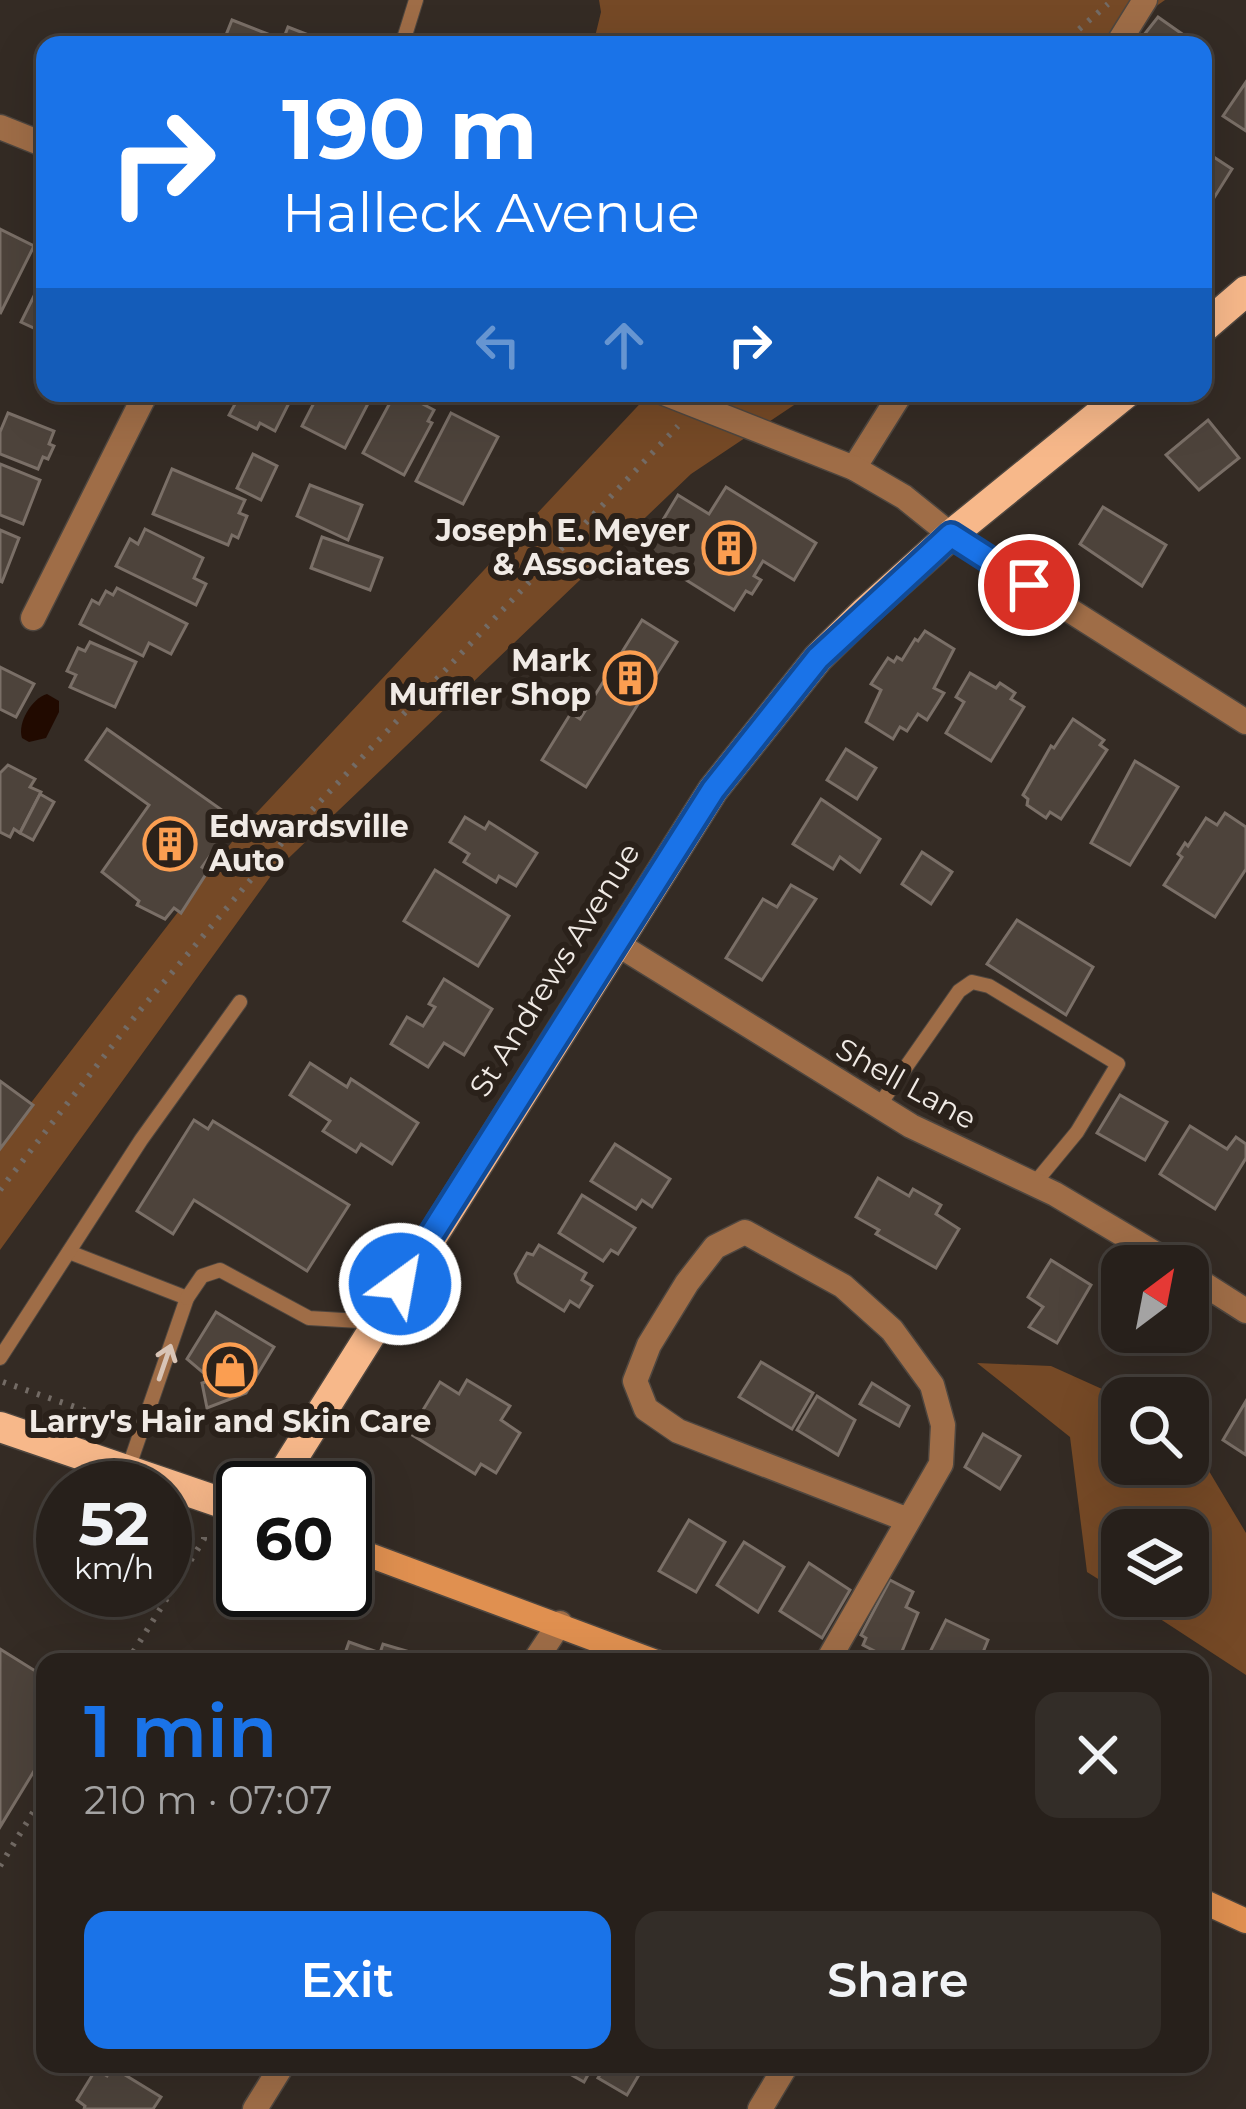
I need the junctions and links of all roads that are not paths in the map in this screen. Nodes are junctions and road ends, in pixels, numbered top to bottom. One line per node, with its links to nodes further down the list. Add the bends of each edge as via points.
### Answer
1 (416, 0): 3 (lane)
2 (1145, 0): 4 (street)
3 (405, 36)
4 (1123, 36)
5 (0, 127): 6 (street)
6 (36, 141)
7 (1246, 291): 8 (main road)
8 (1212, 320)
9 (141, 402): 15 (street)
10 (686, 402): 13 (street)
11 (895, 402): 13 (street)
12 (1115, 402): 14 (main road, St Andrews Avenue)
13 (854, 469): 14 (street)
14 (951, 535): 16 (street); 17 (main road, St Andrews Avenue, via 818,658 713,790)
15 (33, 618)
16 (1246, 722)
17 (614, 942): 19 (street, Shell Lane); 26 (main road, St Andrews Avenue)
18 (240, 1002): 22 (lane)
19 (878, 1108): 20 (street, Shell Lane); 20 (lane, via 959,991 973,982 989,986 1118,1064)
20 (1034, 1184): 21 (street, Shell Lane)
21 (1143, 1245)
22 (69, 1252): 24 (lane); 27 (lane)
23 (1209, 1287): 25 (street)
24 (187, 1298): 26 (lane, via 202,1276 220,1270 309,1318); 30 (lane, one-way to 24)
25 (1246, 1311)
26 (376, 1322): 31 (main road, St Andrews Avenue)
27 (0, 1358)
28 (0, 1427): 29 (main road)
29 (96, 1461)
30 (131, 1461)
31 (291, 1461)
32 (908, 1520): 32 (street, via 941,1464 943,1425 932,1385 892,1330 843,1286 745,1232 715,1247 649,1345 635,1382 646,1409 678,1431); 37 (street)
33 (372, 1556): 34 (main road)
34 (560, 1624): 35 (street); 36 (main road)
35 (540, 1653)
36 (633, 1653)
37 (831, 1653)
38 (1209, 1904): 39 (main road)
39 (1246, 1921)
40 (277, 2073): 42 (street)
41 (782, 2073): 43 (street)
42 (255, 2109)
43 (760, 2109)

